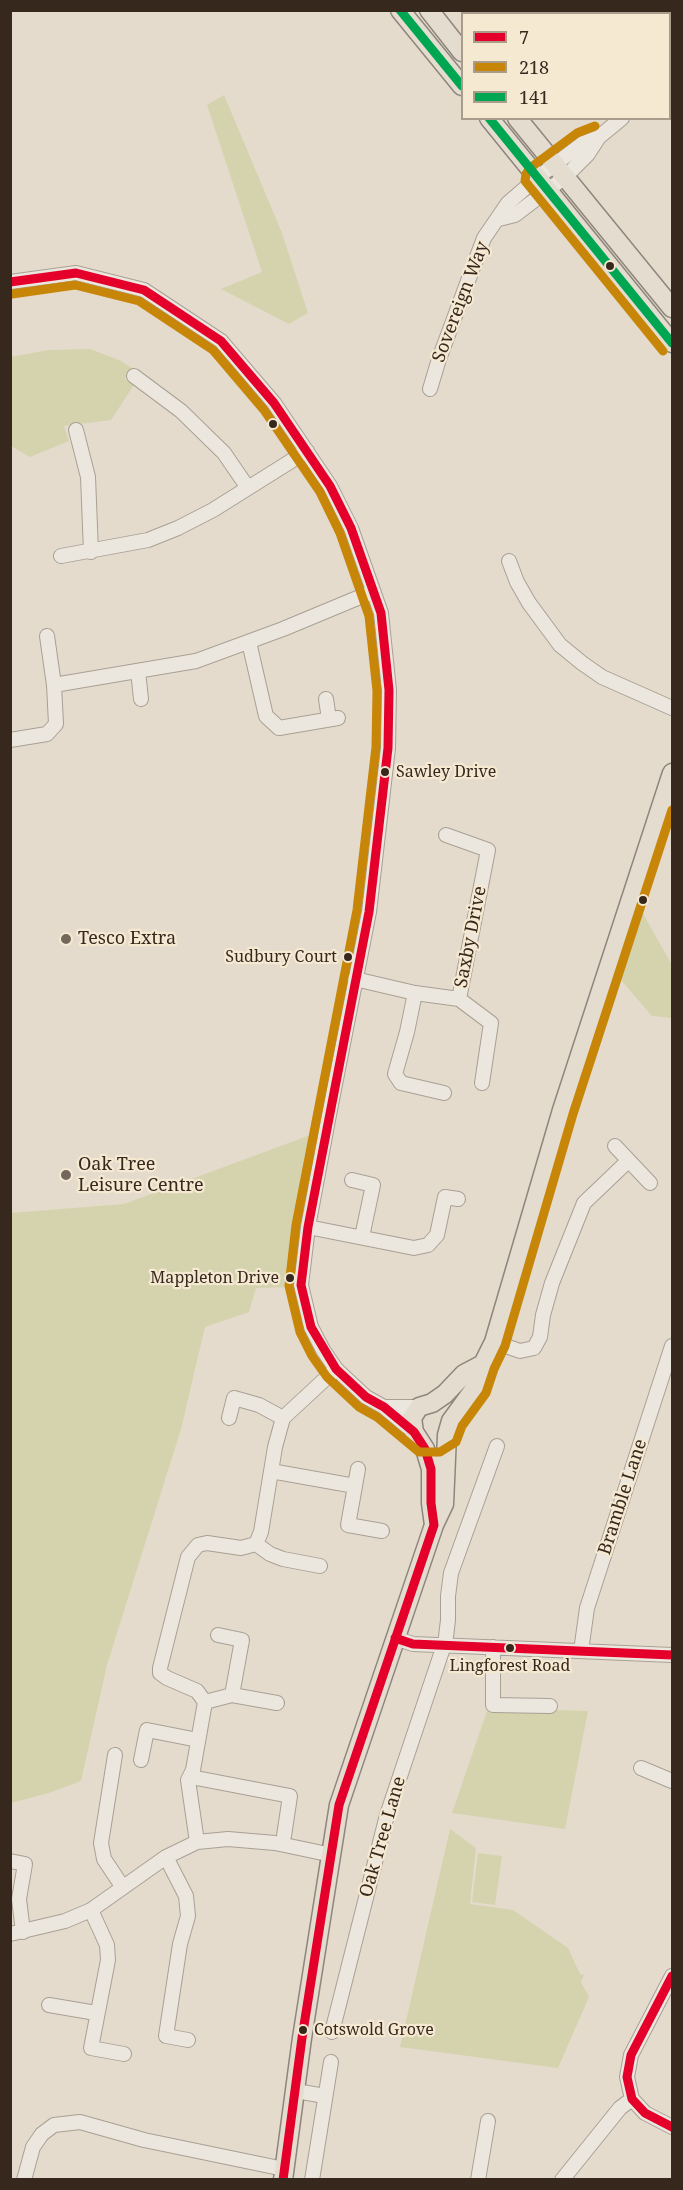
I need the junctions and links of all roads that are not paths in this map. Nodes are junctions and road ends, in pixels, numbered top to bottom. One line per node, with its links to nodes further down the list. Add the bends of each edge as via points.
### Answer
1 (400, 10): 4 (main road)
2 (429, 10): 3 (main road)
3 (461, 51)
4 (461, 85)
5 (491, 120): 9 (main road)
6 (519, 120): 8 (main road)
7 (620, 120): 8 (street, Sovereign Way, via 599,137 588,154)
8 (560, 170): 9 (street, Sovereign Way); 11 (main road)
9 (542, 184): 12 (main road); 14 (street, Sovereign Way, via 508,203 484,238)
10 (10, 282): 16 (street, via 76,273 144,290 221,340 274,403)
11 (672, 308)
12 (672, 344)
13 (134, 376): 17 (street, via 181,411 224,453)
14 (430, 389)
15 (76, 430): 18 (street, via 88,477)
16 (307, 451): 17 (street); 21 (street, via 345,514)
17 (248, 488): 18 (street, via 178,528 148,540)
18 (91, 552): 19 (street)
19 (61, 556)
20 (509, 561): 28 (street, via 529,603 560,645 602,676)
21 (372, 592): 23 (street); 32 (street, via 381,613 389,690 388,748 369,912)
22 (47, 636): 25 (street)
23 (249, 642): 24 (street, via 196,661); 27 (street, via 266,716 279,728 334,719)
24 (138, 671): 25 (street); 26 (street)
25 (54, 685): 29 (street, via 56,724 47,734)
26 (141, 699)
27 (326, 699)
28 (672, 708)
29 (10, 740)
30 (672, 773): 44 (main road, via 562,1110)
31 (446, 835): 34 (street, Saxby Drive, via 488,850)
32 (355, 980): 33 (street, Saxby Drive); 42 (street)
33 (415, 993): 34 (street, Saxby Drive); 36 (street, via 395,1074 400,1083)
34 (459, 999): 35 (street, via 491,1023)
35 (482, 1083)
36 (444, 1093)
37 (615, 1146): 38 (street)
38 (628, 1161): 40 (street); 44 (street, via 584,1203 552,1283 534,1348 520,1351)
39 (352, 1180): 43 (street, via 373,1185)
40 (650, 1183)
41 (458, 1199): 43 (street, via 445,1197 437,1235 428,1245 414,1248)
42 (308, 1227): 43 (street); 47 (street, via 302,1285 305,1307 311,1327)
43 (362, 1237)
44 (494, 1342): 46 (main road)
45 (672, 1346): 66 (street, Bramble Lane, via 587,1608)
46 (483, 1364): 48 (main road); 52 (main road, via 475,1388)
47 (336, 1370): 49 (street, via 366,1397); 51 (street)
48 (425, 1405): 49 (street); 52 (main road, via 443,1406); 53 (main road, via 412,1418)
49 (384, 1407): 53 (street)
50 (229, 1418): 51 (street, via 234,1398)
51 (283, 1418): 56 (street)
52 (449, 1428): 53 (main road, via 436,1441); 58 (main road, via 444,1504)
53 (416, 1435): 58 (main road, via 431,1469)
54 (497, 1446): 64 (street, Oak Tree Lane, via 451,1573)
55 (358, 1469): 57 (street)
56 (271, 1471): 57 (street); 60 (street)
57 (355, 1486): 59 (street, via 348,1525)
58 (434, 1525): 63 (main road)
59 (382, 1531)
60 (256, 1544): 61 (street, via 283,1560); 69 (street, via 241,1548 207,1543 198,1545 188,1557 160,1673 197,1691)
61 (320, 1566)
62 (218, 1635): 68 (street, via 242,1640)
63 (395, 1638): 64 (street, via 413,1644); 80 (main road, via 339,1805)
64 (444, 1645): 65 (street); 89 (street, Oak Tree Lane, via 387,1815)
65 (493, 1647): 66 (street); 71 (street, via 493,1705)
66 (581, 1651): 67 (street)
67 (672, 1655)
68 (232, 1695): 69 (street); 70 (street)
69 (204, 1702): 72 (street)
70 (277, 1703)
71 (550, 1706)
72 (198, 1740): 74 (street, via 147,1730); 76 (street)
73 (115, 1755): 83 (street, via 101,1843 104,1859)
74 (141, 1760)
75 (641, 1768): 77 (street)
76 (191, 1777): 78 (street, via 290,1796); 79 (street, via 188,1780)
77 (672, 1781)
78 (284, 1836)
79 (197, 1842): 80 (street, via 228,1839 274,1843); 81 (street)
80 (332, 1855): 93 (main road)
81 (166, 1857): 83 (street); 90 (street, via 186,1896 188,1916 166,2036)
82 (10, 1862): 85 (street, via 25,1864)
83 (122, 1886): 84 (street)
84 (91, 1910): 85 (street); 88 (street, via 108,1952)
85 (17, 1933)
86 (672, 1976): 95 (street, via 631,2055 627,2077)
87 (50, 2005): 88 (street)
88 (96, 2013): 91 (street, via 91,2048)
89 (332, 2032)
90 (188, 2040)
91 (124, 2054)
92 (331, 2062): 94 (street)
93 (296, 2091): 94 (street); 98 (main road)
94 (325, 2096): 100 (street)
95 (632, 2099): 97 (street, via 645,2113); 102 (street, via 620,2108)
96 (488, 2121): 101 (street)
97 (672, 2127)
98 (284, 2174): 99 (street, via 80,2122 54,2125 42,2134 33,2147)
99 (24, 2180)
100 (312, 2180)
101 (478, 2180)
102 (562, 2180)

